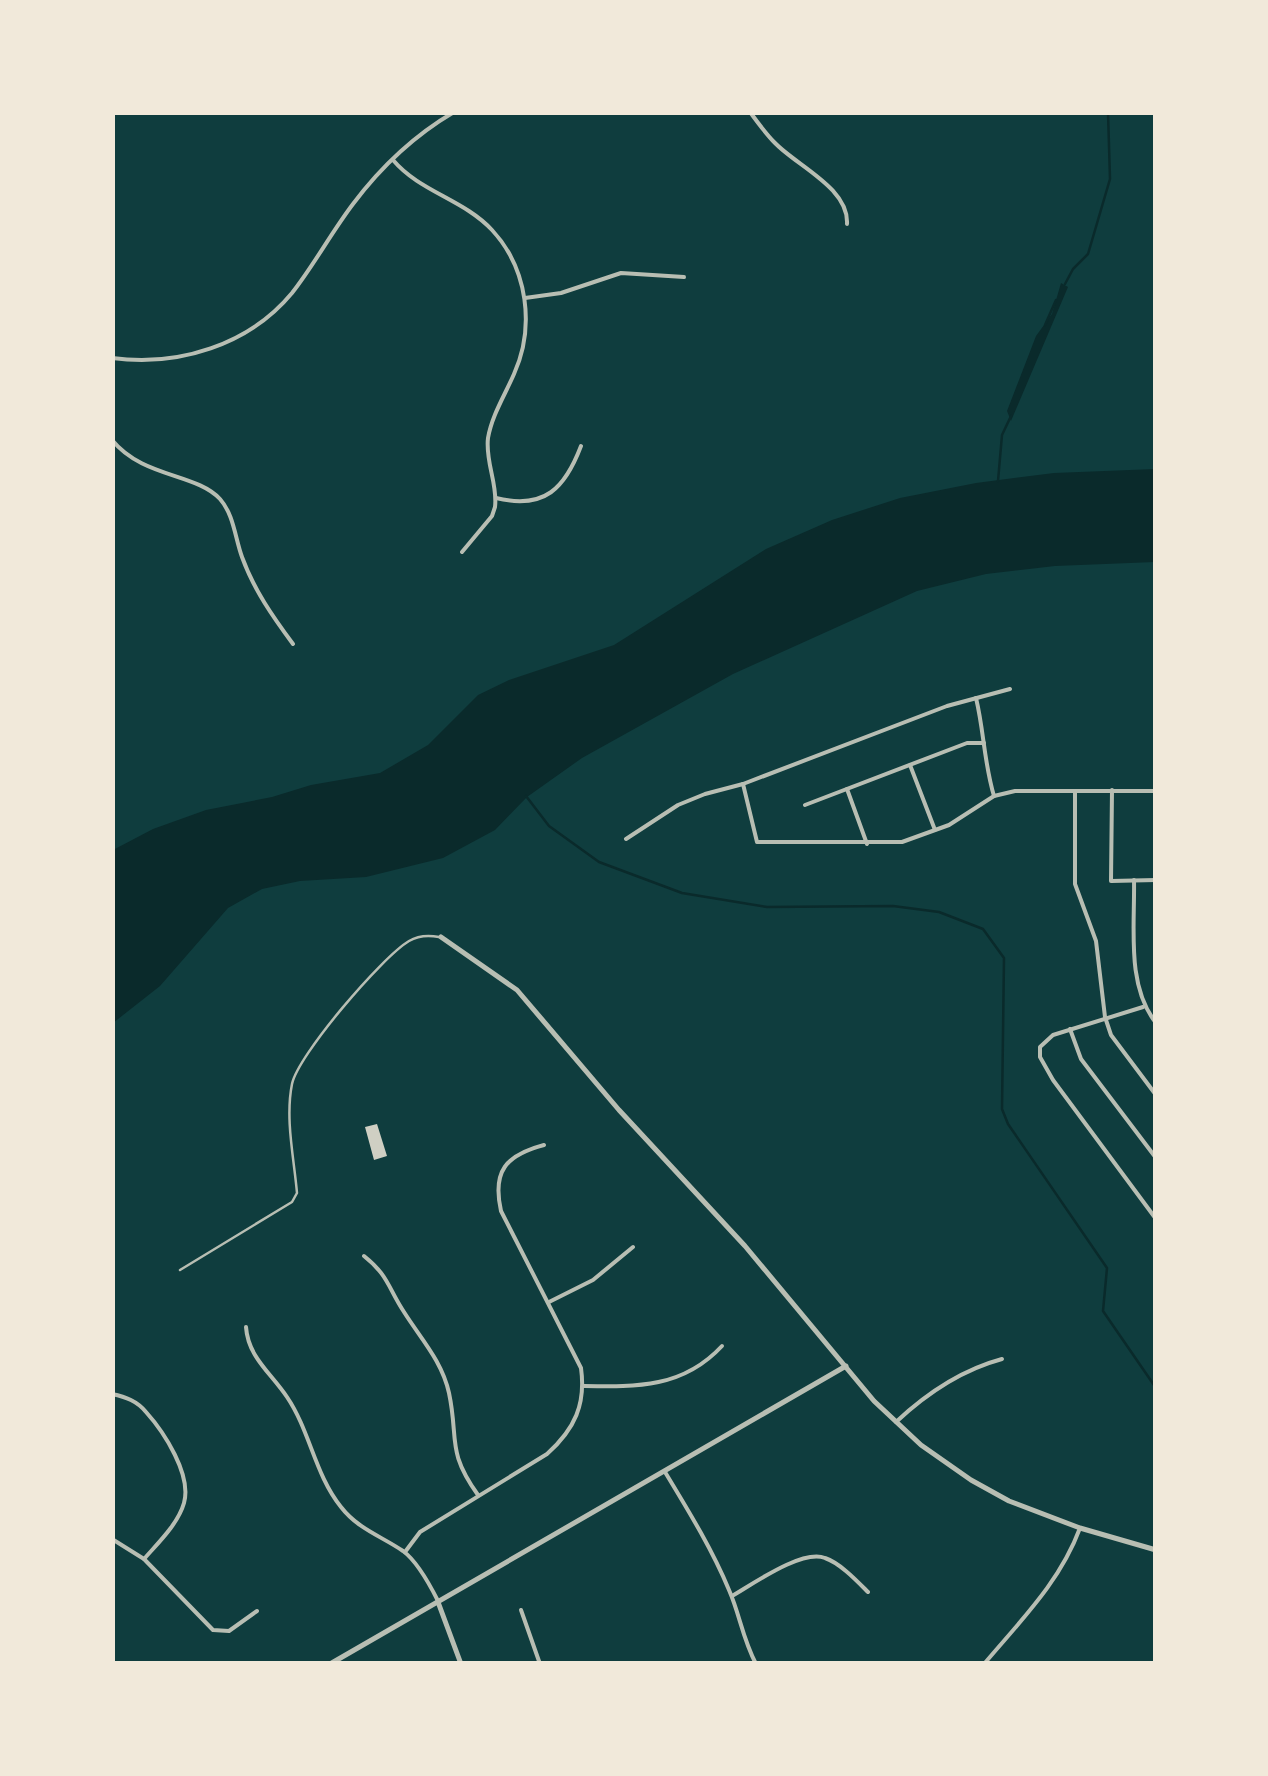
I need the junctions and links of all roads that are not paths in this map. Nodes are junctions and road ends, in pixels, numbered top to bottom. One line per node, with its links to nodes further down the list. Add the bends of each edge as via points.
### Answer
1 (454, 112): 3 (street)
2 (750, 112): 4 (street, via 838,199)
3 (392, 160): 6 (street, via 491,229 514,262); 7 (street, via 292,293 250,329 182,357)
4 (846, 224)
5 (684, 277): 6 (street, via 621,272)
6 (525, 298): 10 (street, via 522,355 488,436)
7 (112, 358)
8 (112, 440): 12 (street, via 139,464 220,500 257,590)
9 (581, 446): 10 (street, via 552,493 524,502)
10 (496, 498): 11 (street, via 492,516)
11 (462, 552)
12 (293, 644)
13 (1010, 689): 14 (street)
14 (976, 698): 15 (street); 17 (street)
15 (984, 743): 16 (street); 22 (street)
16 (910, 765): 18 (street); 24 (street)
17 (743, 784): 25 (street, via 678,805); 26 (street, via 757,842)
18 (847, 790): 23 (street); 26 (street)
19 (1112, 790): 20 (street); 21 (street); 27 (street, via 1112,880)
20 (1075, 791): 22 (street); 31 (street, via 1075,884 1096,941)
21 (1156, 791)
22 (994, 796): 24 (street)
23 (805, 805)
24 (935, 830): 26 (street, via 902,842)
25 (626, 839)
26 (867, 844)
27 (1134, 880): 28 (street); 30 (street, via 1135,958)
28 (1156, 880)
29 (441, 937): 40 (lane, via 410,940 388,958 299,1064 289,1102 297,1193 292,1202); 45 (street, via 517,990)
30 (1144, 1007): 31 (street); 32 (street)
31 (1105, 1017): 33 (street); 34 (street)
32 (1156, 1023)
33 (1070, 1029): 36 (street, via 1082,1058); 37 (street, via 1053,1035 1040,1057)
34 (1156, 1095)
35 (544, 1145): 41 (street, via 508,1162 497,1196)
36 (1156, 1158)
37 (1156, 1219)
38 (634, 1247): 41 (street, via 593,1280)
39 (364, 1256): 50 (street, via 384,1272 439,1365 456,1458)
40 (180, 1270)
41 (549, 1302): 46 (street, via 574,1350)
42 (246, 1327): 54 (street, via 247,1346 286,1395 340,1506 358,1525)
43 (722, 1346): 46 (street, via 673,1380)
44 (1002, 1358): 48 (street, via 926,1395)
45 (846, 1366): 48 (street); 49 (street)
46 (583, 1386): 50 (street, via 565,1438)
47 (112, 1394): 55 (street, via 146,1411 187,1488 184,1506)
48 (896, 1422): 51 (street, via 971,1480)
49 (666, 1472): 57 (street); 58 (street)
50 (478, 1496): 54 (street, via 420,1532)
51 (1080, 1528): 53 (street); 65 (street, via 1056,1580)
52 (112, 1538): 55 (street)
53 (1156, 1550)
54 (405, 1552): 58 (street)
55 (144, 1560): 60 (street, via 213,1630 229,1631)
56 (868, 1592): 57 (street, via 826,1558 811,1556)
57 (732, 1596): 64 (street)
58 (438, 1602): 61 (street); 62 (street)
59 (521, 1610): 63 (street)
60 (257, 1611)
61 (330, 1664)
62 (460, 1664)
63 (540, 1664)
64 (756, 1664)
65 (984, 1664)

